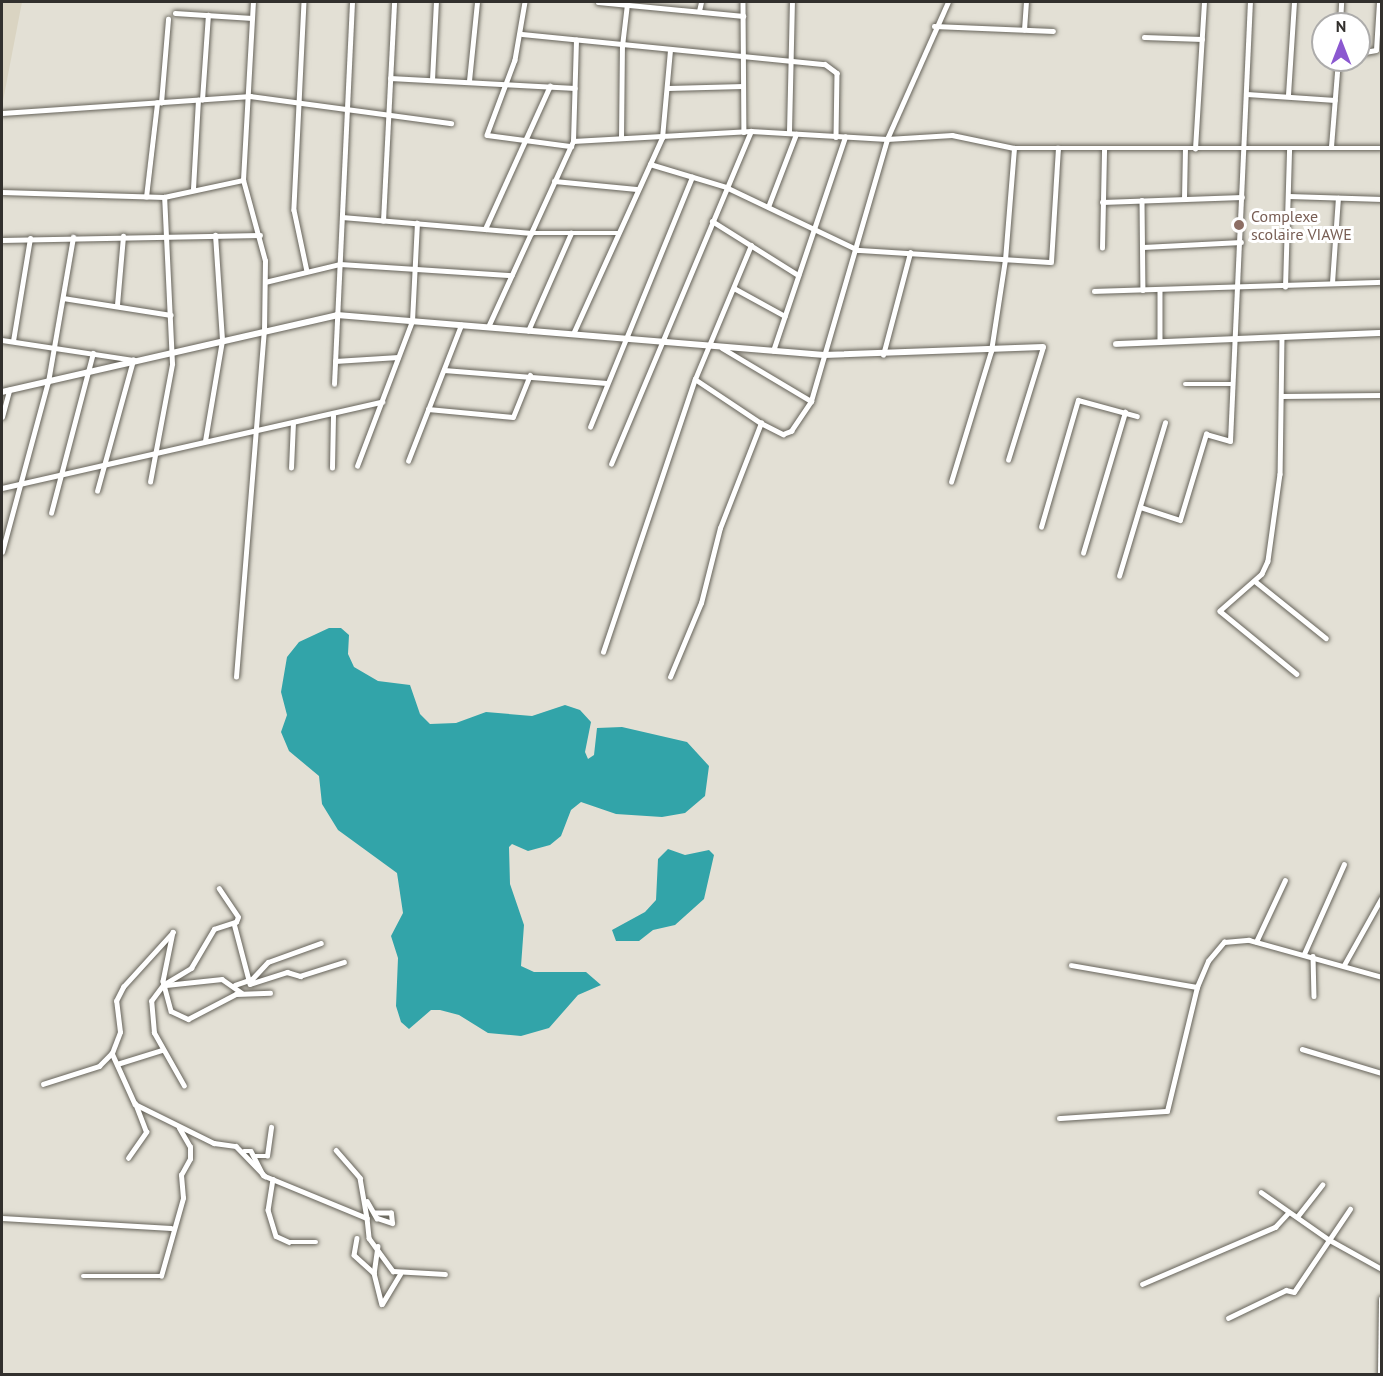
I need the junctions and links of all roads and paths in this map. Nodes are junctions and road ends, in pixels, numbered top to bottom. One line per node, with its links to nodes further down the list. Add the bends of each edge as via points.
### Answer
1 (253, 2): 23 (street)
2 (304, 2): 51 (street)
3 (352, 2): 53 (street)
4 (394, 2): 38 (street)
5 (436, 2): 39 (street)
6 (477, 2): 40 (street)
7 (525, 2): 28 (street)
8 (598, 2): 18 (street)
9 (701, 2): 19 (street)
10 (743, 2): 22 (street)
11 (792, 2): 36 (street)
12 (948, 2): 25 (street)
13 (1026, 2): 26 (street)
14 (1204, 2): 30 (street)
15 (1250, 2): 46 (street)
16 (1294, 2): 47 (street)
17 (1379, 2): 34 (street, via 1376,50)
18 (627, 4): 19 (street); 32 (street)
19 (699, 11): 22 (street)
20 (175, 13): 21 (street)
21 (208, 15): 23 (street); 49 (street)
22 (743, 15): 35 (street)
23 (252, 18): 48 (street)
24 (168, 19): 52 (street)
25 (934, 26): 26 (street); 65 (street)
26 (1024, 30): 27 (street)
27 (1053, 31)
28 (522, 34): 31 (street); 41 (street)
29 (1144, 37): 30 (street)
30 (1202, 39): 74 (street)
31 (576, 40): 32 (street); 44 (street)
32 (622, 46): 33 (street); 63 (street)
33 (670, 50): 35 (street); 45 (street)
34 (1371, 51)
35 (742, 57): 36 (street); 42 (street)
36 (794, 62): 59 (street); 61 (street, via 836,68)
37 (1337, 72): 50 (street)
38 (390, 78): 39 (street); 55 (street)
39 (432, 80): 40 (street)
40 (469, 81): 41 (street)
41 (507, 83): 43 (street); 66 (street, via 487,135)
42 (743, 86): 45 (street); 58 (street)
43 (550, 87): 44 (street); 66 (street)
44 (575, 88): 67 (street)
45 (668, 88): 64 (street)
46 (1247, 94): 47 (street); 72 (street)
47 (1288, 95): 50 (street)
48 (249, 96): 49 (street); 51 (street); 79 (street)
49 (200, 100): 52 (street); 82 (street)
50 (1335, 100): 69 (street)
51 (299, 101): 53 (street); 120 (street, via 294,210)
52 (159, 103): 54 (street); 86 (street)
53 (348, 108): 55 (street); 95 (street)
54 (2, 113)
55 (388, 114): 56 (street); 96 (street)
56 (451, 123)
57 (751, 131): 58 (street); 59 (street); 81 (street)
58 (744, 132): 64 (street)
59 (789, 132): 60 (street)
60 (796, 134): 61 (street); 94 (street)
61 (836, 136): 62 (street)
62 (845, 137): 65 (street); 100 (street)
63 (621, 138): 64 (street); 67 (street)
64 (663, 138): 77 (street)
65 (887, 139): 71 (street, via 952,135); 115 (street)
66 (525, 142): 67 (street); 99 (street)
67 (572, 143): 80 (street)
68 (1058, 147): 71 (street); 76 (street); 117 (street, via 1050,262)
69 (1331, 147): 70 (street); 75 (street)
70 (1382, 147)
71 (1014, 148): 117 (street)
72 (1244, 148): 74 (street); 75 (street); 88 (street)
73 (1185, 149): 74 (street); 76 (street); 89 (street)
74 (1195, 149)
75 (1289, 149): 85 (street)
76 (1104, 150): 93 (street)
77 (650, 164): 78 (street); 83 (street)
78 (692, 177): 81 (street); 145 (street)
79 (243, 180): 82 (street); 105 (street)
80 (554, 181): 83 (street); 101 (street)
81 (726, 187): 94 (street); 97 (street)
82 (193, 189): 87 (street)
83 (637, 189): 103 (street)
84 (2, 192): 86 (street)
85 (1289, 196): 90 (street); 126 (street)
86 (146, 197): 87 (street)
87 (164, 197): 107 (street)
88 (1242, 197): 89 (street); 111 (street)
89 (1184, 198): 92 (street)
90 (1338, 198): 91 (street); 125 (street)
91 (1382, 199)
92 (1143, 200): 93 (street); 113 (street)
93 (1101, 202): 114 (street)
94 (768, 207): 100 (street)
95 (342, 218): 96 (street); 118 (street)
96 (383, 221): 98 (street)
97 (712, 221): 112 (street); 150 (street)
98 (417, 224): 99 (street); 119 (street)
99 (485, 229): 101 (street)
100 (814, 229): 115 (street); 122 (street)
101 (531, 233): 102 (street); 121 (street)
102 (571, 233): 103 (street); 140 (street)
103 (618, 233): 143 (street)
104 (215, 235): 105 (street); 107 (street); 148 (street)
105 (260, 235): 123 (street)
106 (123, 236): 107 (street); 109 (street); 133 (street)
107 (167, 236): 134 (street)
108 (30, 237): 109 (street); 110 (street); 149 (street)
109 (73, 237): 132 (street)
110 (2, 240)
111 (1241, 242): 113 (street); 128 (street)
112 (751, 245): 122 (street); 127 (street)
113 (1143, 247): 130 (street)
114 (1102, 248)
115 (858, 250): 116 (street); 161 (street)
116 (910, 253): 117 (street); 162 (street)
117 (1005, 260): 158 (street)
118 (340, 264): 119 (street); 120 (street); 135 (street)
119 (415, 267): 121 (street); 137 (street)
120 (308, 271): 123 (street)
121 (512, 275): 139 (street)
122 (798, 275): 136 (street)
123 (265, 282): 141 (street)
124 (1382, 282): 125 (street)
125 (1332, 283): 126 (street)
126 (1285, 287): 128 (street)
127 (734, 288): 136 (street); 153 (street)
128 (1240, 288): 129 (street); 146 (street)
129 (1160, 289): 130 (street); 151 (street)
130 (1143, 290): 131 (street)
131 (1094, 291)
132 (63, 298): 133 (street); 155 (street)
133 (117, 305): 134 (street)
134 (171, 315): 159 (street)
135 (337, 315): 137 (street); 141 (street); 164 (street)
136 (785, 316): 157 (street)
137 (412, 321): 138 (street); 163 (street)
138 (461, 325): 139 (street); 166 (street)
139 (488, 327): 140 (street)
140 (528, 330): 143 (street)
141 (264, 332): 148 (street); 190 (street)
142 (1382, 333): 144 (street)
143 (573, 334): 145 (street)
144 (1282, 337): 146 (street); 178 (street)
145 (622, 338): 150 (street); 171 (street)
146 (1235, 339): 151 (street); 174 (street)
147 (2, 340): 149 (street)
148 (222, 340): 159 (street); 191 (street)
149 (12, 341): 155 (street)
150 (665, 342): 153 (street); 195 (street)
151 (1160, 342): 152 (street)
152 (1116, 344)
153 (712, 346): 154 (street); 169 (street)
154 (720, 346): 157 (street); 179 (street)
155 (54, 347): 160 (street); 170 (street)
156 (1043, 347): 158 (street); 193 (street)
157 (773, 351): 161 (street)
158 (991, 351): 162 (street); 202 (street)
159 (172, 352): 165 (street); 192 (street)
160 (93, 353): 165 (street); 167 (street)
161 (824, 355): 162 (street); 179 (street)
162 (883, 355)
163 (398, 357): 164 (street); 180 (street)
164 (335, 361): 172 (street)
165 (133, 362): 167 (street); 196 (street)
166 (444, 370): 168 (street); 181 (street)
167 (88, 373): 170 (street); 200 (street)
168 (530, 375): 171 (street); 181 (street, via 513,417)
169 (695, 379): 187 (street); 214 (street)
170 (48, 382): 175 (street); 203 (street)
171 (606, 383): 189 (street)
172 (334, 384)
173 (1185, 384): 174 (street)
174 (1232, 384): 206 (street, via 1230,441 1206,434 1180,520)
175 (9, 390): 176 (street); 185 (street)
176 (2, 392)
177 (1382, 394): 178 (street)
178 (1281, 396): 212 (street, via 1280,474 1268,561)
179 (811, 401): 187 (street, via 788,433)
180 (382, 402): 183 (street); 197 (street)
181 (428, 409): 194 (street)
182 (1125, 412): 184 (street); 208 (street, via 1078,400); 210 (street)
183 (333, 416): 186 (street); 199 (street)
184 (1137, 416)
185 (2, 417)
186 (293, 423): 190 (street); 198 (street)
187 (761, 423): 216 (street, via 720,528 701,603)
188 (1165, 423): 206 (street)
189 (590, 427)
190 (256, 429): 191 (street); 217 (street)
191 (205, 441): 192 (street)
192 (157, 452): 196 (street); 201 (street)
193 (1008, 460)
194 (408, 461)
195 (611, 464)
196 (104, 465): 200 (street); 205 (street)
197 (357, 466)
198 (291, 468)
199 (332, 468)
200 (61, 475): 203 (street); 207 (street)
201 (150, 482)
202 (951, 482)
203 (20, 483): 204 (street); 209 (street)
204 (2, 488)
205 (97, 491)
206 (1140, 507): 211 (street)
207 (51, 513)
208 (1041, 527)
209 (2, 552)
210 (1083, 553)
211 (1119, 576)
212 (1256, 581): 213 (street); 215 (street, via 1220,611)
213 (1326, 639)
214 (603, 652)
215 (1298, 674)
216 (670, 676)
217 (236, 677)
218 (1344, 864): 225 (street)
219 (1285, 880): 223 (street)
220 (219, 889): 222 (street, via 238,917)
221 (1382, 897): 228 (street)
222 (234, 923): 231 (street); 232 (street, via 214,929 191,968)
223 (1256, 942): 225 (street); 234 (street, via 1232,939 1220,945)
224 (321, 943): 231 (street, via 268,962)
225 (1304, 954): 226 (street)
226 (1313, 956): 228 (street); 237 (street)
227 (344, 962): 231 (street, via 300,976 287,972 250,984)
228 (1344, 965): 230 (street)
229 (1071, 966): 234 (street)
230 (1382, 977)
231 (248, 980): 233 (street)
232 (163, 985): 233 (street, via 222,979); 235 (street, via 171,1011 188,1019); 239 (street, via 151,1001 150,1018); 240 (street, via 173,932 123,987 116,1001 120,1032)
233 (235, 985): 235 (street)
234 (1197, 987): 246 (street, via 1167,1111)
235 (242, 993): 236 (street)
236 (270, 993)
237 (1314, 996)
238 (1302, 1049): 242 (street)
239 (162, 1050): 241 (street); 244 (street)
240 (112, 1053): 241 (street); 243 (street, via 99,1066)
241 (117, 1064): 245 (street)
242 (1382, 1073)
243 (43, 1084)
244 (184, 1086)
245 (135, 1104): 248 (street); 252 (street, via 146,1132)
246 (1059, 1118)
247 (272, 1126): 251 (street, via 267,1156)
248 (179, 1128): 250 (street); 264 (street, via 190,1147 190,1159 181,1175 183,1197)
249 (336, 1150): 257 (street, via 354,1167)
250 (243, 1151): 251 (street); 253 (street)
251 (255, 1156): 253 (street)
252 (128, 1158)
253 (263, 1175): 254 (street)
254 (273, 1179): 263 (street); 267 (street, via 268,1210 276,1236 289,1242)
255 (1322, 1185): 261 (street)
256 (1261, 1192): 260 (street)
257 (367, 1201): 259 (street); 263 (street)
258 (1350, 1209): 266 (street)
259 (375, 1213)
260 (1288, 1213): 261 (street); 274 (street, via 1275,1227)
261 (1297, 1217): 266 (street)
262 (2, 1218): 264 (street)
263 (367, 1218): 268 (street, via 369,1238)
264 (171, 1228): 273 (street, via 161,1276)
265 (357, 1238): 270 (street, via 354,1255)
266 (1328, 1239): 269 (street); 276 (street, via 1294,1292 1285,1291)
267 (316, 1242)
268 (378, 1246): 270 (street); 271 (street, via 393,1271)
269 (1382, 1269)
270 (374, 1273): 271 (street, via 382,1304)
271 (400, 1274): 272 (street)
272 (445, 1274)
273 (82, 1276)
274 (1142, 1284)
275 (1382, 1299): 277 (street)
276 (1228, 1318)
277 (1381, 1356): 278 (street)
278 (1381, 1374)

